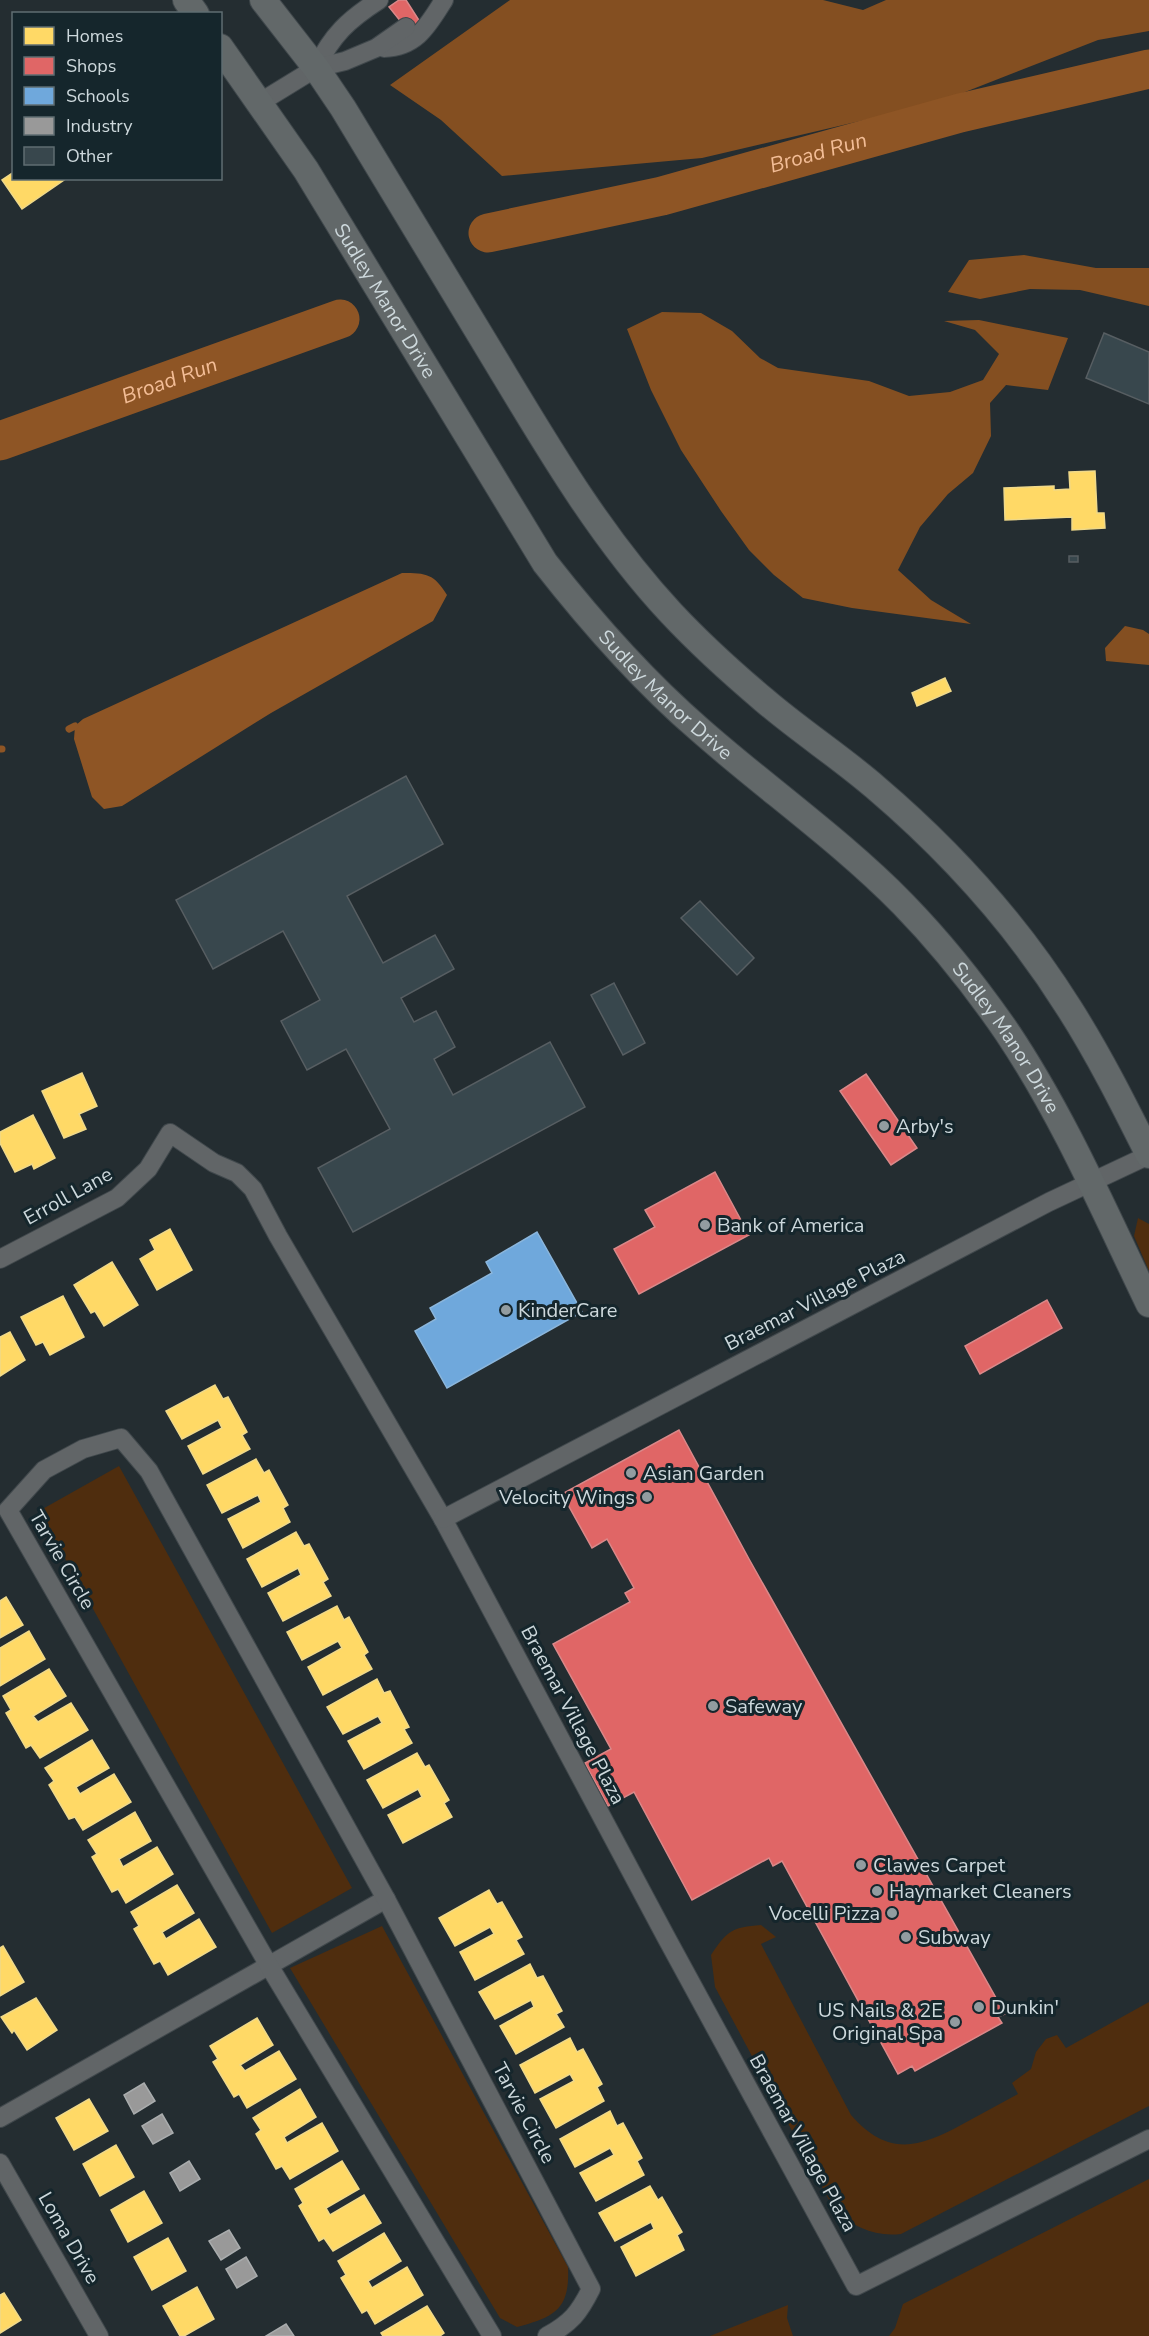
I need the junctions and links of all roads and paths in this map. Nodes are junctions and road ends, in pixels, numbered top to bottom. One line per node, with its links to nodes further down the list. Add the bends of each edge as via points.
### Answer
1 (263, 0): 6 (main road)
2 (379, 0): 6 (street, via 342,27)
3 (444, 0): 4 (street); 4 (street, via 424,32 398,48)
4 (376, 48): 6 (street, via 345,62)
5 (222, 50): 7 (main road, Sudley Manor Drive)
6 (316, 68): 7 (street); 8 (main road, via 547,446 633,569 712,654 766,702 875,787 985,896 1068,1005)
7 (259, 103): 9 (main road, Sudley Manor Drive, via 306,171 545,563 644,678 700,730 854,856 959,967 1043,1091)
8 (1149, 1155): 9 (street, Braemar Village Plaza)
9 (1090, 1182): 11 (main road, Sudley Manor Drive); 12 (street, Braemar Village Plaza)
10 (0, 1259): 12 (street, Erroll Lane, via 117,1198 148,1169 170,1133 214,1163 237,1173 253,1189)
11 (1149, 1304)
12 (443, 1519): 16 (street, Braemar Village Plaza, via 856,2286)
13 (386, 1899): 14 (street); 14 (street, Tarvie Circle, via 149,1471 121,1438 83,1449 44,1470 8,1510); 20 (street, Tarvie Circle, via 591,2289 581,2310)
14 (268, 1964): 15 (street); 19 (street, Tarvie Circle)
15 (0, 2118)
16 (1149, 2139)
17 (0, 2163): 18 (street, Loma Drive)
18 (99, 2336)
19 (492, 2336)
20 (547, 2336)

